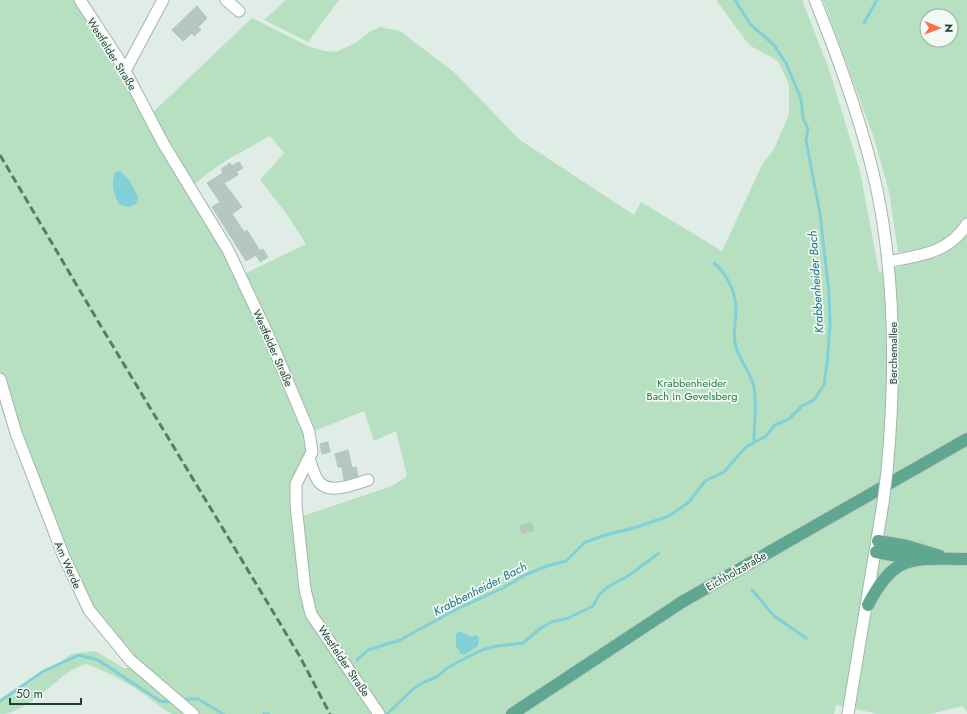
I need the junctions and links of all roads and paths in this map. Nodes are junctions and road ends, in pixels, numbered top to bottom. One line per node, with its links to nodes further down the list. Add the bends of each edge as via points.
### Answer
1 (80, 0): 6 (street, Westfelder Straße)
2 (163, 0): 6 (street)
3 (226, 0): 5 (street)
4 (815, 0): 8 (street, Berchemallee, via 841,66 861,128 876,190)
5 (239, 11)
6 (125, 70): 11 (street, Westfelder Straße, via 162,143 231,256 269,337 308,432 312,452)
7 (967, 224): 8 (street, via 951,242 937,251)
8 (888, 262): 13 (street, Berchemallee, bridge, via 894,362 887,471)
9 (0, 379): 18 (street, Am Werde, via 16,432 64,556 89,610 130,660)
10 (967, 439): 20 (main road, Eichholzstraße, via 682,602)
11 (309, 458): 12 (street, via 320,483 327,486 346,487); 19 (street, Westfelder Straße, via 296,484 305,589 312,614)
12 (368, 480)
13 (877, 547): 14 (main road, via 925,551); 16 (main road); 17 (street, Berchemallee)
14 (945, 558): 15 (main road); 16 (main road)
15 (967, 559)
16 (916, 560): 17 (main road, via 902,563 891,571)
17 (868, 605): 21 (street, Berchemallee)
18 (193, 714)
19 (379, 714)
20 (512, 714)
21 (848, 714)

